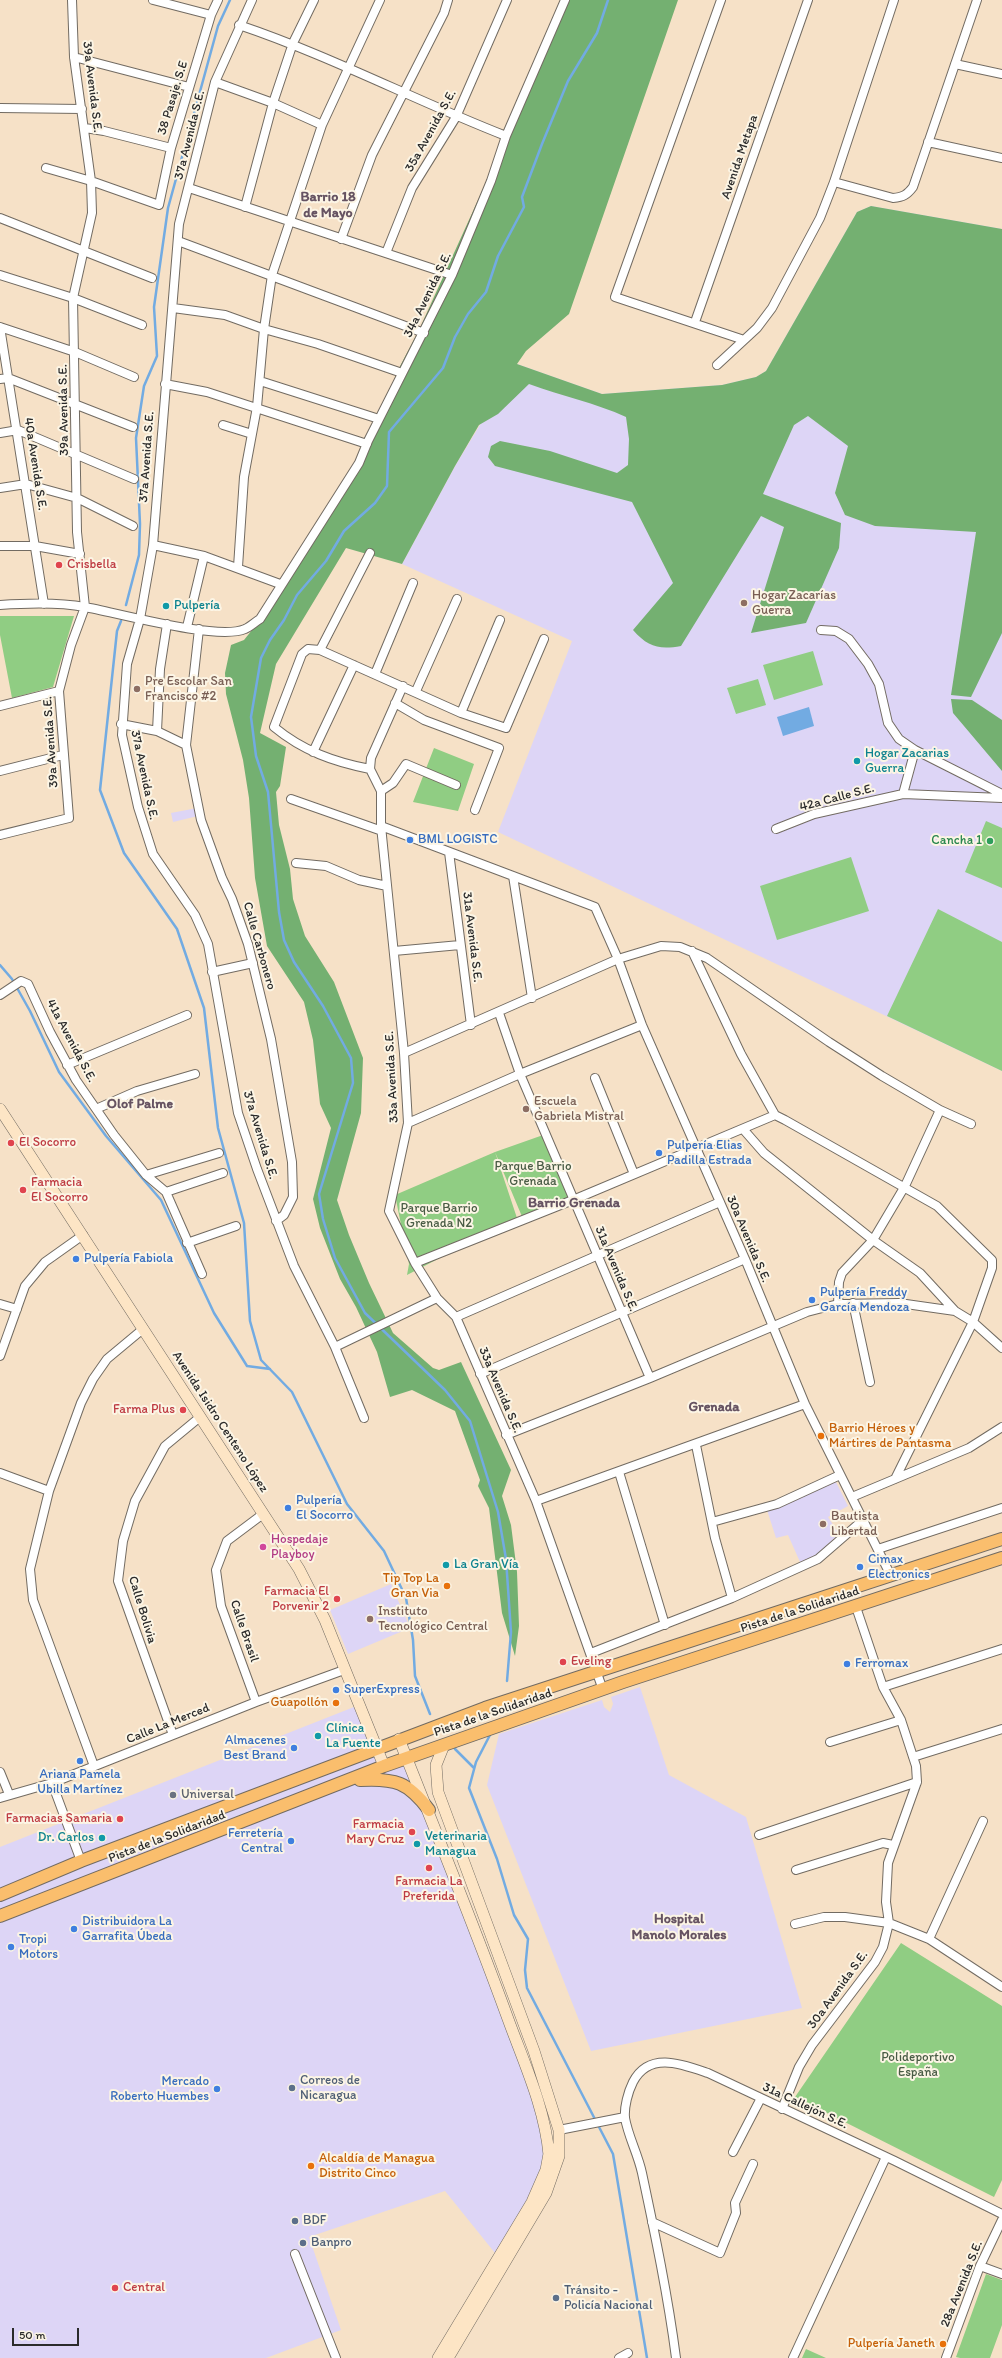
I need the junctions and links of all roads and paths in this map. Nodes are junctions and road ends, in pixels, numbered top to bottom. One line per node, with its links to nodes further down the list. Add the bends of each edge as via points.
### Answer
1 (72, 0): 17 (street, 39a Avenida S.E.)
2 (154, 0): 14 (street)
3 (218, 0): 14 (street, 38 Pasaje. S.E)
4 (252, 0): 15 (street, 37a Avenida S.E.)
5 (314, 0): 16 (street)
6 (380, 0): 19 (street)
7 (448, 0): 23 (street)
8 (507, 0): 27 (street, 35a Avenida S.E.)
9 (565, 0): 30 (street, 34a Avenida S.E.)
10 (721, 0): 51 (street, via 615,297)
11 (808, 0): 51 (street, Avenida Metapa)
12 (894, 0): 36 (street)
13 (977, 0): 18 (street)
14 (211, 15): 22 (street, 38 Pasaje. S.E)
15 (239, 25): 16 (street); 21 (street, 37a Avenida S.E.)
16 (293, 43): 19 (street); 24 (street)
17 (74, 57): 22 (street); 26 (street, 39a Avenida S.E.)
18 (955, 64): 20 (street); 31 (street)
19 (348, 66): 23 (street); 28 (street)
20 (1002, 74)
21 (215, 82): 24 (street); 37 (street, 37a Avenida S.E.)
22 (189, 87): 32 (street, 38 Pasaje. S.E)
23 (404, 94): 27 (street); 41 (street, via 372,155)
24 (272, 103): 28 (street); 38 (street)
25 (0, 108): 26 (street)
26 (82, 109): 29 (street, 39a Avenida S.E.)
27 (456, 117): 30 (street); 44 (street, 35a Avenida S.E., via 412,188)
28 (322, 126): 40 (street)
29 (85, 128): 32 (street); 35 (street, 39a Avenida S.E.)
30 (506, 136): 47 (street, 34a Avenida S.E., via 491,181)
31 (928, 142): 33 (street); 36 (street, via 913,187 901,198)
32 (171, 148): 35 (street, 38 Pasaje. S.E, via 159,205)
33 (1002, 158)
34 (46, 168): 35 (street)
35 (92, 181): 43 (street, 39a Avenida S.E., via 92,213)
36 (834, 182): 56 (street, via 817,224 772,308)
37 (189, 188): 38 (street); 42 (street, 37a Avenida S.E., via 179,224)
38 (245, 207): 40 (street)
39 (0, 218): 43 (street)
40 (290, 222): 41 (street); 46 (street)
41 (341, 239): 44 (street)
42 (178, 241): 46 (street); 50 (street, 37a Avenida S.E.)
43 (82, 251): 48 (street); 49 (street, 39a Avenida S.E.)
44 (386, 252): 47 (street)
45 (0, 274): 49 (street)
46 (272, 275): 54 (street); 55 (street)
47 (452, 275): 55 (street, 34a Avenida S.E.)
48 (152, 278)
49 (73, 298): 52 (street); 57 (street, 39a Avenida S.E.)
50 (173, 308): 54 (street, via 225,315); 63 (street, 37a Avenida S.E.)
51 (695, 322): 56 (street)
52 (142, 325)
53 (0, 327): 57 (street); 61 (street, 40a Avenida S.E.)
54 (264, 329): 59 (street, via 318,344); 62 (street)
55 (424, 333): 59 (street, 34a Avenida S.E.)
56 (744, 340): 58 (street)
57 (74, 352): 60 (street); 64 (street, 39a Avenida S.E.)
58 (717, 365)
59 (402, 373): 66 (street, 34a Avenida S.E.)
60 (134, 377)
61 (4, 378): 64 (street); 69 (street, 40a Avenida S.E.)
62 (260, 381): 65 (street); 66 (street)
63 (165, 384): 65 (street, via 207,392); 79 (street, 37a Avenida S.E.)
64 (76, 403): 68 (street); 73 (street, 39a Avenida S.E.)
65 (257, 407): 71 (street); 72 (street)
66 (380, 419): 72 (street, 34a Avenida S.E.)
67 (223, 425): 71 (street)
68 (133, 427)
69 (18, 430): 70 (street); 73 (street); 75 (street, 40a Avenida S.E.)
70 (0, 433)
71 (252, 434): 85 (street, via 244,477)
72 (367, 444): 87 (street, 34a Avenida S.E., via 359,464)
73 (76, 457): 74 (street); 77 (street, 39a Avenida S.E.)
74 (134, 479)
75 (26, 484): 76 (street); 77 (street); 81 (street, 40a Avenida S.E.)
76 (0, 488)
77 (78, 498): 78 (street); 83 (street, 39a Avenida S.E.)
78 (133, 526)
79 (153, 545): 84 (street); 92 (street, 37a Avenida S.E.)
80 (0, 546): 81 (street)
81 (35, 546): 83 (street); 89 (street, 40a Avenida S.E.)
82 (370, 553): 99 (street)
83 (80, 554): 91 (street, 39a Avenida S.E.)
84 (204, 556): 85 (street); 95 (street)
85 (238, 567): 87 (street)
86 (413, 583): 101 (street)
87 (280, 584): 96 (street, 34a Avenida S.E., via 260,619 245,629 225,633)
88 (457, 598): 104 (street)
89 (44, 604): 90 (street, 34a Avenida S.E.); 91 (street, 34a Avenida S.E.)
90 (0, 605)
91 (85, 607): 92 (street, 34a Avenida S.E.); 103 (street, 39a Avenida S.E., via 71,645)
92 (140, 619): 94 (street, 34a Avenida S.E.); 108 (street, 37a Avenida S.E., via 127,664)
93 (500, 620): 107 (street)
94 (167, 624): 95 (street, 34a Avenida S.E.); 109 (street, via 160,669)
95 (187, 627): 96 (street, 34a Avenida S.E.)
96 (199, 629): 110 (street, Calle Carbonero)
97 (821, 630): 111 (street, via 836,631 849,639 879,684 888,722 899,739)
98 (544, 639): 107 (street, via 506,728)
99 (320, 650): 100 (street); 112 (street, via 308,649 302,654 274,727 292,742)
100 (354, 664): 101 (street); 112 (street)
101 (375, 674): 102 (street)
102 (403, 686): 104 (street); 105 (street)
103 (59, 691): 106 (street); 113 (street, 39a Avenida S.E.)
104 (416, 692): 107 (street)
105 (395, 703): 114 (street, via 375,746); 122 (street, via 424,720 499,748)
106 (0, 706)
107 (461, 713)
108 (122, 724): 109 (street); 135 (street, 37a Avenida S.E., via 122,735 148,844 195,915 208,944)
109 (157, 732): 110 (street)
110 (186, 745): 134 (street, Calle Carbonero, via 201,820 232,899)
111 (915, 750): 118 (street); 119 (street)
112 (313, 752): 114 (street, via 338,763)
113 (63, 755): 115 (street); 125 (street, 39a Avenida S.E., via 69,818)
114 (370, 769): 117 (street, 33a Avenida S.E.)
115 (0, 771)
116 (456, 785): 117 (street, via 406,764 393,783)
117 (381, 791): 123 (street, 33a Avenida S.E.)
118 (903, 794): 120 (street, 42a Calle S.E.); 124 (street, 42a Calle S.E., via 814,814)
119 (1002, 794)
120 (1002, 798)
121 (292, 799): 123 (street)
122 (475, 810)
123 (382, 829): 126 (street); 129 (street, 33a Avenida S.E.)
124 (776, 829)
125 (0, 835)
126 (449, 852): 128 (street); 130 (street, 31a Avenida S.E.)
127 (296, 863): 129 (street, via 326,866 359,880)
128 (513, 876): 133 (street, 30a Avenida S.E., via 595,907); 137 (street)
129 (387, 886): 131 (street, 33a Avenida S.E.)
130 (460, 945): 131 (street); 140 (street, 31a Avenida S.E.)
131 (394, 950): 142 (street, 33a Avenida S.E.)
132 (692, 951): 133 (street, via 680,947 661,946); 149 (street, via 707,958 875,1072); 150 (street, via 741,1054)
133 (618, 959): 137 (street); 141 (street, 30a Avenida S.E.)
134 (253, 964): 135 (street); 163 (street, Calle Carbonero, via 271,1039 292,1162 293,1197 284,1215)
135 (212, 972): 163 (street, 37a Avenida S.E., via 238,1113)
136 (0, 995): 143 (street, 41a Avenida S.E., via 21,981 28,984)
137 (532, 998): 138 (street)
138 (499, 1013): 140 (street); 145 (street, 31a Avenida S.E.)
139 (187, 1015): 143 (street)
140 (472, 1025): 142 (street)
141 (642, 1025): 145 (street); 154 (street, 30a Avenida S.E.)
142 (404, 1053): 151 (street, 33a Avenida S.E.)
143 (68, 1064): 148 (street, 41a Avenida S.E.)
144 (195, 1074): 148 (street, via 137,1091)
145 (520, 1074): 151 (street); 161 (street, 31a Avenida S.E.)
146 (594, 1078): 158 (street)
147 (0, 1109): 165 (main road, Avenida Isidro Centeno López)
148 (96, 1109): 157 (street, 41a Avenida S.E.)
149 (940, 1110): 152 (street); 159 (street)
150 (775, 1115): 153 (street); 159 (street)
151 (408, 1122): 170 (street, 33a Avenida S.E., via 389,1211)
152 (971, 1124)
153 (743, 1129): 154 (street); 166 (street, via 764,1153)
154 (696, 1148): 158 (street); 162 (street, 30a Avenida S.E.)
155 (219, 1153): 157 (street)
156 (223, 1173): 160 (street)
157 (146, 1174): 160 (street, 41a Avenida S.E.)
158 (634, 1174): 161 (street)
159 (905, 1186): 166 (street); 180 (street, via 946,1213 992,1260 992,1268)
160 (166, 1192): 167 (street, 41a Avenida S.E.)
161 (573, 1200): 168 (street, 31a Avenida S.E.); 170 (street)
162 (720, 1202): 168 (street); 169 (street, 30a Avenida S.E.)
163 (276, 1221): 183 (street, 37a Avenida S.E., via 294,1266)
164 (236, 1226): 167 (street)
165 (83, 1235): 176 (street, via 45,1262 25,1286); 182 (main road, Avenida Isidro Centeno López)
166 (873, 1240): 175 (street, via 842,1273); 177 (street, via 920,1273)
167 (187, 1243): 171 (street, 41a Avenida S.E.)
168 (598, 1255): 178 (street, 31a Avenida S.E.); 179 (street)
169 (745, 1260): 178 (street); 181 (street, 30a Avenida S.E.)
170 (415, 1263): 172 (street, 33a Avenida S.E.)
171 (202, 1274)
172 (437, 1298): 179 (street, 33a Avenida S.E.); 183 (street)
173 (853, 1303): 175 (street); 177 (street, via 899,1303); 188 (street)
174 (0, 1304): 176 (street)
175 (838, 1304): 181 (street, via 807,1312)
176 (16, 1309): 185 (street)
177 (955, 1311): 180 (street)
178 (621, 1313): 186 (street); 187 (street, 31a Avenida S.E.)
179 (456, 1317): 186 (street, 33a Avenida S.E.)
180 (973, 1322): 184 (street); 198 (street)
181 (772, 1328): 187 (street); 189 (street, 30a Avenida S.E.)
182 (143, 1329): 190 (main road, Avenida Isidro Centeno López); 199 (street, via 107,1359 93,1379 81,1403)
183 (334, 1347): 191 (street, 37a Avenida S.E.)
184 (1002, 1348)
185 (0, 1356)
186 (480, 1374): 193 (street, 33a Avenida S.E.)
187 (650, 1378): 193 (street)
188 (870, 1382)
189 (805, 1404): 194 (street); 197 (street, 30a Avenida S.E.)
190 (200, 1417): 203 (main road, Avenida Isidro Centeno López); 222 (street, Calle Bolivia, via 165,1446 135,1501 123,1541 118,1581)
191 (364, 1418)
192 (1002, 1427): 198 (street, via 969,1448)
193 (506, 1435): 201 (street, 33a Avenida S.E.)
194 (696, 1445): 195 (street); 205 (street)
195 (619, 1472): 201 (street); 212 (street)
196 (0, 1473): 199 (street)
197 (840, 1474): 200 (street, 30a Avenida S.E.); 205 (street, via 777,1504)
198 (895, 1479): 200 (street)
199 (49, 1490): 229 (street, via 30,1569 33,1600)
200 (852, 1496): 204 (street, 30a Avenida S.E.)
201 (536, 1501): 214 (street, 33a Avenida S.E.)
202 (1002, 1508): 207 (street)
203 (263, 1514): 215 (main road, Avenida Isidro Centeno López, via 299,1569 324,1620); 219 (street, Calle Brasil, via 227,1541 216,1570 221,1606)
204 (863, 1520): 207 (street, 30a Avenida S.E.); 210 (street, via 818,1559)
205 (712, 1522): 210 (street)
206 (1002, 1539): 209 (main road, Pista de la Solidaridad)
207 (878, 1549): 209 (street, 30a Avenida S.E.)
208 (1002, 1558): 211 (main road, Pista de la Solidaridad)
209 (891, 1576): 216 (main road, Pista de la Solidaridad)
210 (732, 1598): 212 (street)
211 (856, 1607): 217 (street, 30a Avenida S.E.); 218 (main road, Pista de la Solidaridad)
212 (665, 1625): 214 (street)
213 (1002, 1649): 217 (street)
214 (591, 1653): 216 (street, 33a Avenida S.E.)
215 (344, 1670): 219 (street, Calle La Merced); 226 (main road, Avenida Isidro Centeno López)
216 (596, 1671): 218 (street, 33a Avenida S.E.); 223 (main road, Pista de la Solidaridad)
217 (883, 1686): 220 (street, 30a Avenida S.E.)
218 (603, 1690): 225 (main road, Pista de la Solidaridad)
219 (256, 1702): 222 (street, Calle La Merced)
220 (901, 1720): 224 (street); 227 (street, 30a Avenida S.E.)
221 (1002, 1729): 227 (street)
222 (173, 1735): 229 (street, Calle La Merced)
223 (398, 1739): 226 (main road, Pista de la Solidaridad); 228 (main road)
224 (830, 1742)
225 (444, 1745): 228 (main road, Pista de la Solidaridad); 253 (main road, via 436,1765 438,1792 534,2051)
226 (376, 1747): 230 (main road, Avenida Isidro Centeno López); 241 (main road, Pista de la Solidaridad, via 223,1809)
227 (913, 1757): 234 (street, 30a Avenida S.E.)
228 (406, 1758): 230 (main road, Pista de la Solidaridad); 237 (main road)
229 (94, 1766): 233 (street, Calle La Merced)
230 (384, 1766): 232 (main road, Pista de la Solidaridad)
231 (0, 1772): 235 (street)
232 (345, 1781): 237 (main road, via 378,1779 398,1782 414,1792); 244 (main road, Pista de la Solidaridad)
233 (52, 1782): 235 (street, Calle La Merced); 241 (street)
234 (917, 1782): 239 (street); 240 (street, 30a Avenida S.E.)
235 (8, 1794): 236 (street, Calle La Merced)
236 (0, 1798)
237 (429, 1810): 250 (main road)
238 (983, 1821): 247 (street)
239 (759, 1835)
240 (893, 1845): 242 (street, via 883,1843); 245 (street, 30a Avenida S.E., via 887,1880 886,1902)
241 (81, 1861): 243 (main road, Pista de la Solidaridad)
242 (796, 1870)
243 (0, 1895)
244 (0, 1916)
245 (889, 1923): 246 (street, via 824,1917); 247 (street); 251 (street, 30a Avenida S.E., via 883,1947 875,1962 812,2045 799,2067)
246 (795, 1924)
247 (929, 1939): 248 (street)
248 (1002, 1987)
249 (761, 2098): 251 (street, 31a Callejón S.E.); 252 (street, 31a Callejón S.E., via 708,2073 679,2063 651,2064 642,2070 633,2082 626,2101); 254 (street)
250 (539, 2107): 253 (main road); 255 (main road, via 547,2133)
251 (782, 2109): 256 (street, 31a Callejón S.E.)
252 (625, 2117): 253 (street); 260 (street, via 641,2170)
253 (559, 2130): 255 (main road, via 552,2139); 268 (main road, via 559,2156 546,2193)
254 (733, 2152)
255 (549, 2155): 267 (main road, via 546,2170 532,2202)
256 (886, 2157): 258 (street, 31a Callejón S.E.); 271 (street)
257 (753, 2164): 260 (street, via 735,2203 736,2213 720,2252)
258 (1002, 2214)
259 (1002, 2220): 262 (street, 28a Avenida S.E.)
260 (652, 2222): 270 (street)
261 (295, 2254): 266 (street)
262 (980, 2266): 263 (street); 265 (street, 28a Avenida S.E.)
263 (1002, 2274)
264 (628, 2353): 269 (street)
265 (950, 2357)
266 (336, 2358)
267 (438, 2358)
268 (448, 2358)
269 (619, 2358)
270 (676, 2358)
271 (793, 2358)

